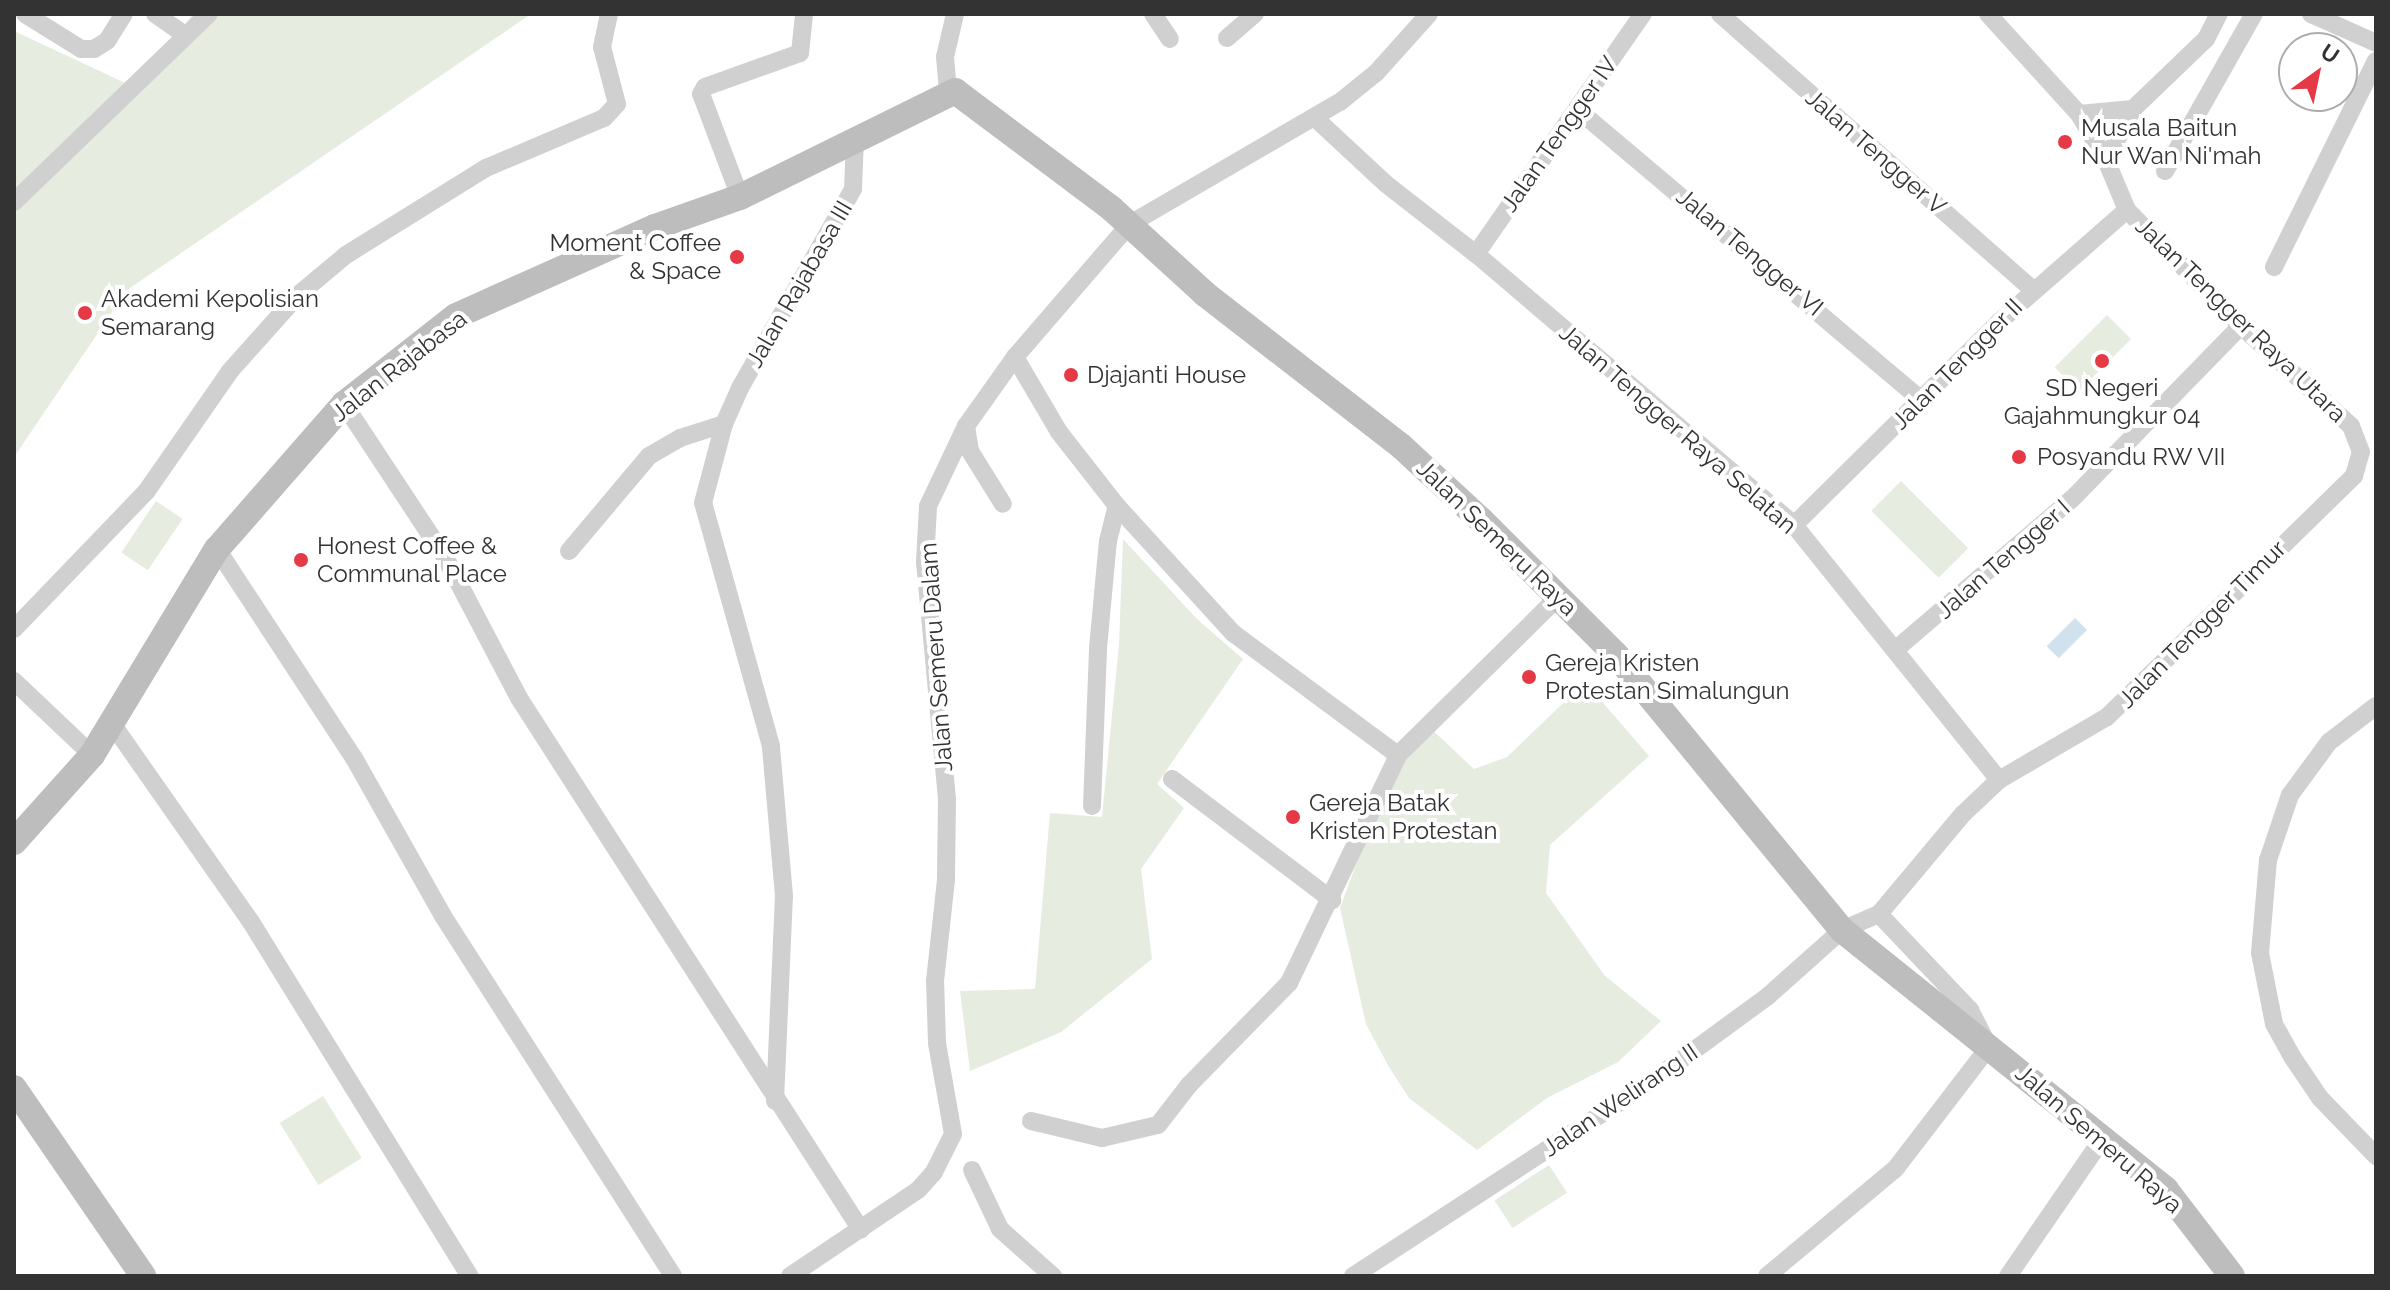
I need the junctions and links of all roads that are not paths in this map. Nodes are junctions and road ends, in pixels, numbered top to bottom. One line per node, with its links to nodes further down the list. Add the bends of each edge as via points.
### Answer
1 (25, 14): 2 (street, via 81,49 107,41)
2 (124, 14)
3 (155, 14): 17 (street)
4 (209, 14): 17 (street)
5 (609, 14): 50 (street, via 602,47 617,104 604,118 486,168 346,255 297,296 230,371 146,492)
6 (804, 14): 30 (street, via 800,53 705,87 701,94)
7 (1153, 14): 19 (street)
8 (1255, 14): 18 (street)
9 (1429, 14): 26 (street, Jalan Semeru Dalam, via 1376,73)
10 (1643, 14): 23 (street, Jalan Tengger IV)
11 (1720, 14): 36 (street, Jalan Tengger V)
12 (1988, 14): 25 (street, Jalan Tengger Raya Utara)
13 (2219, 14): 24 (street, via 2206,39)
14 (2254, 14): 29 (street)
15 (2311, 14): 20 (street)
16 (950, 17): 22 (street)
17 (184, 34): 31 (street)
18 (1227, 38)
19 (1170, 39)
20 (2376, 43)
21 (2376, 61): 35 (street)
22 (948, 91): 27 (street, Jalan Rajabasa); 33 (street, Jalan Semeru Raya, via 966,95)
23 (1577, 109): 34 (street, Jalan Tengger IV); 39 (street, Jalan Tengger VI)
24 (2133, 109): 25 (street); 28 (street)
25 (2079, 114): 28 (street, Jalan Tengger Raya Utara)
26 (1315, 118): 33 (street, Jalan Semeru Dalam); 34 (street, Jalan Tengger Raya Selatan, via 1386,184)
27 (855, 139): 30 (street, Jalan Rajabasa); 41 (street, Jalan Rajabasa III, via 853,189)
28 (2106, 160): 32 (street, Jalan Tengger Raya Utara)
29 (2165, 171)
30 (740, 197): 40 (street, Jalan Rajabasa, via 655,227 456,316)
31 (14, 202)
32 (2127, 210): 36 (street, Jalan Tengger II); 37 (street, Jalan Tengger Raya Utara)
33 (1130, 224): 38 (street, Jalan Semeru Dalam); 49 (street, Jalan Semeru Raya, via 1205,294 1401,446)
34 (1476, 254): 46 (street, Jalan Tengger Raya Selatan)
35 (2274, 267)
36 (2033, 290): 39 (street, Jalan Tengger II)
37 (2241, 326): 43 (street, Jalan Tengger Raya Utara, via 2351,426 2361,452); 51 (street, Jalan Tengger I, via 2072,499)
38 (1015, 357): 42 (street, Jalan Semeru Dalam); 45 (street, via 1059,432)
39 (1921, 400): 46 (street, Jalan Tengger II)
40 (344, 404): 47 (street, Jalan Rajabasa); 66 (street, via 445,557 519,698)
41 (724, 424): 48 (street, via 680,438 649,456); 66 (street, Jalan Rajabasa III, via 703,503 771,746 784,896)
42 (966, 426): 44 (street, via 977,465); 71 (street, Jalan Semeru Dalam, via 928,506 925,562 947,799 946,879 935,981 937,1043 953,1114 945,1153 918,1190)
43 (2354, 476): 58 (street, Jalan Tengger Timur, via 2107,717)
44 (1003, 504)
45 (1117, 506): 56 (street, via 1233,633); 59 (street, via 1108,541 1098,648)
46 (1794, 525): 51 (street, Jalan Tengger Raya Selatan)
47 (217, 549): 54 (street, Jalan Rajabasa); 74 (street, via 354,758 443,916)
48 (569, 551)
49 (1560, 595): 56 (street); 63 (street, Jalan Semeru Raya, via 1731,791)
50 (14, 629)
51 (1895, 650): 58 (street, Jalan Tengger Raya Selatan)
52 (14, 681): 55 (street)
53 (2376, 706): 69 (street, via 2329,742 2290,795 2268,860 2260,953 2274,1024 2293,1058 2320,1098)
54 (113, 725): 55 (street, Jalan Rajabasa); 73 (street, via 251,922)
55 (92, 755): 60 (street, Jalan Rajabasa)
56 (1398, 755): 61 (street, via 1376,792)
57 (1172, 779): 61 (street)
58 (1999, 780): 62 (street, Jalan Tengger Timur, via 1963,814)
59 (1092, 806)
60 (14, 842)
61 (1332, 900): 67 (street, via 1289,983 1189,1085 1163,1120 1108,1138)
62 (1879, 914): 63 (street, Jalan Welirang II); 64 (street, Jalan Semeru Raya, via 1970,1010)
63 (1842, 930): 64 (street, Jalan Semeru Raya); 77 (street, Jalan Welirang II, via 1768,996 1652,1081)
64 (1989, 1047): 68 (street, Jalan Semeru Raya); 78 (street, via 1896,1168)
65 (14, 1088): 72 (street)
66 (775, 1101): 71 (street)
67 (1031, 1121)
68 (2103, 1138): 79 (street); 80 (street, Jalan Semeru Raya, via 2176,1200)
69 (2376, 1156)
70 (972, 1170): 76 (street, via 1000,1229)
71 (861, 1230): 75 (street)
72 (143, 1276)
73 (470, 1276)
74 (673, 1276)
75 (790, 1276)
76 (1053, 1276)
77 (1353, 1276)
78 (1767, 1276)
79 (2008, 1276)
80 (2232, 1276)

